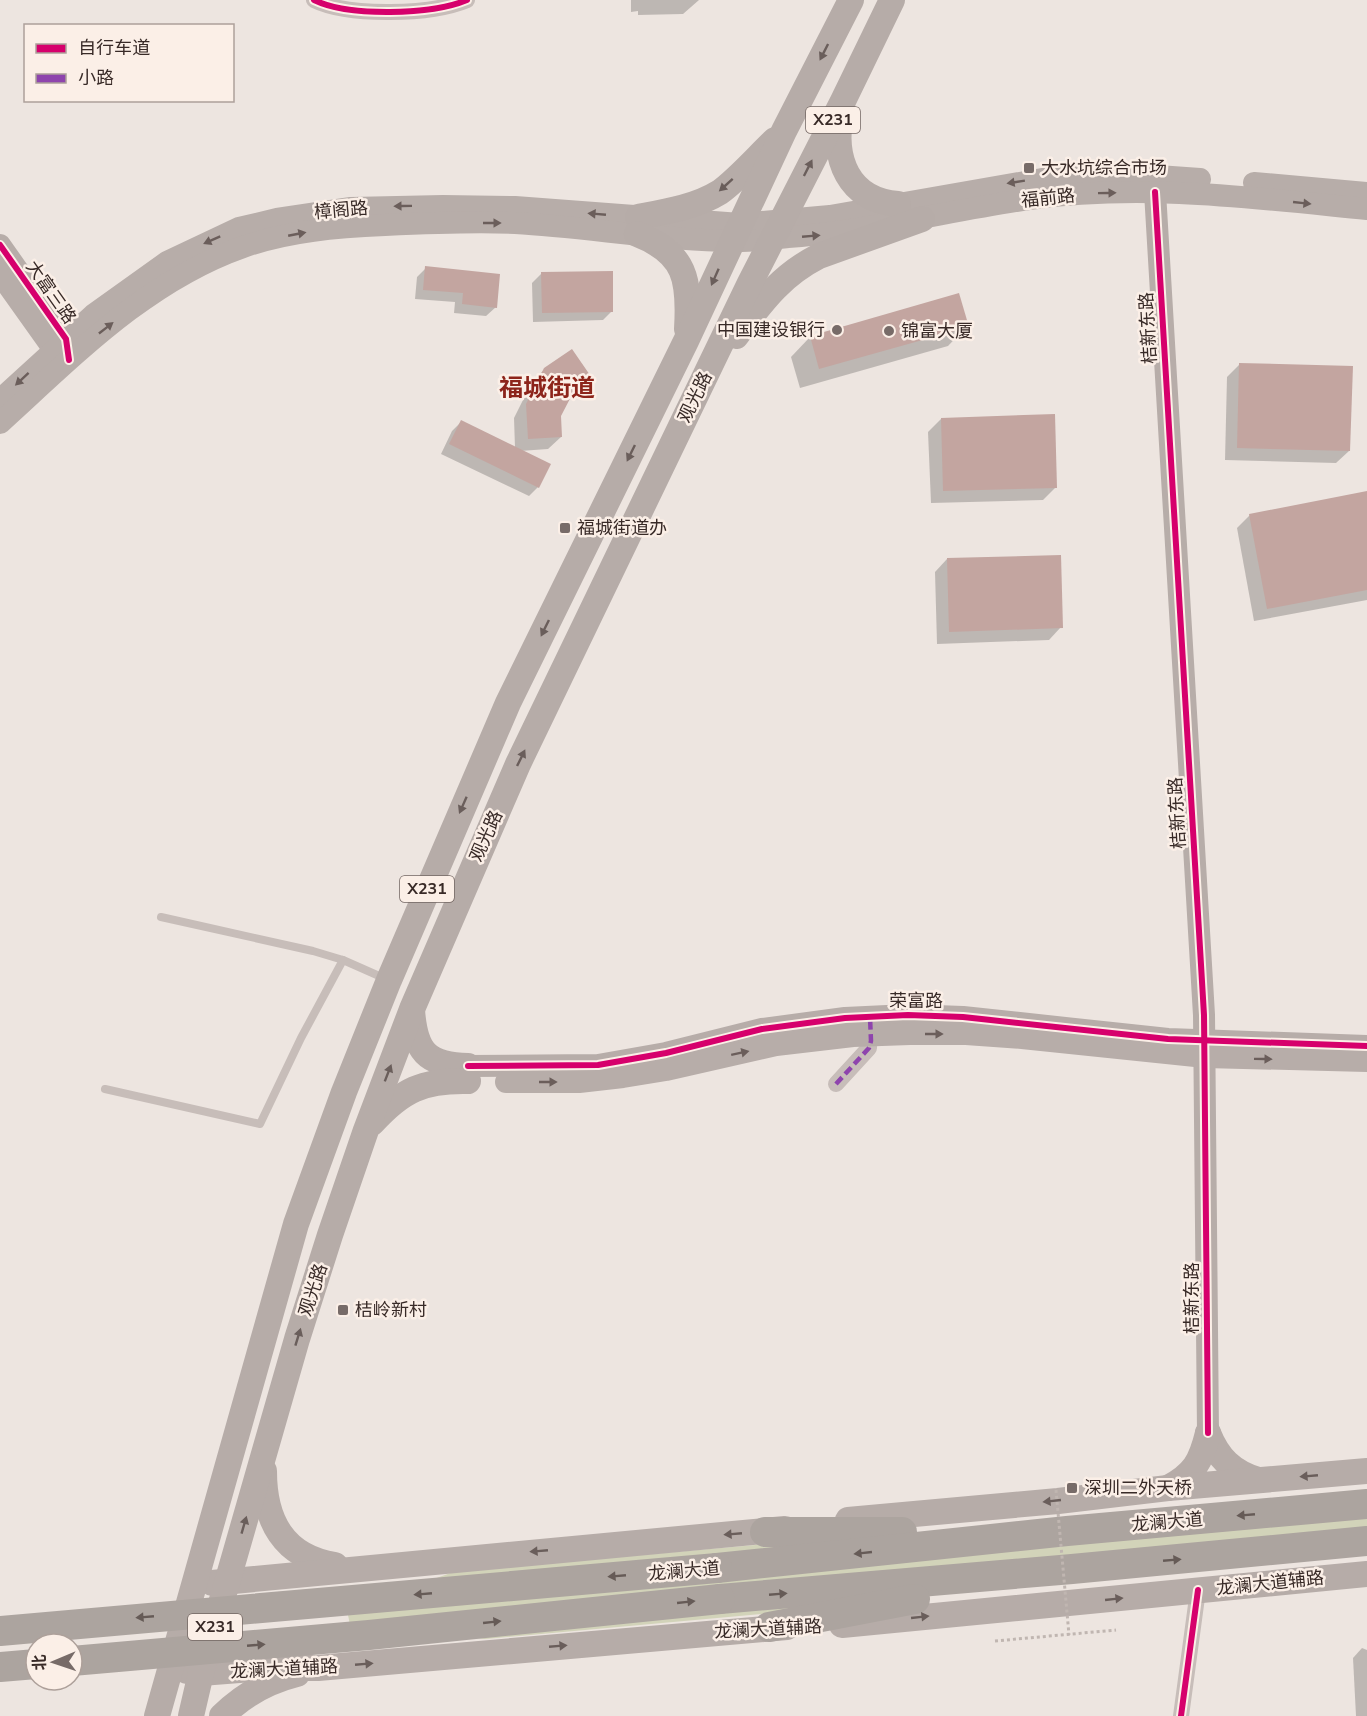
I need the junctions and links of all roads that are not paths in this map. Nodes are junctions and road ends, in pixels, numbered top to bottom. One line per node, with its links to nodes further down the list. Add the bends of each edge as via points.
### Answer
1 (314, 0): 2 (street, via 354,10 392,12 429,10)
2 (467, 0)
3 (851, 0): 6 (main road, 观光路 / X231, one-way to 6)
4 (892, 0): 5 (main road, 观光路 / X231)
5 (843, 101): 9 (main road, via 840,153 850,181 870,198); 13 (main road, 观光路 / X231, one-way to 5)
6 (784, 131): 12 (main road, one-way to 12, via 720,192); 14 (main road, 观光路 / X231)
7 (1155, 192): 10 (street, 福前路, one-way to 10); 11 (street, 福前路, one-way to 7, via 1030,199); 28 (street, 桔新东路)
8 (1367, 193): 9 (street, 福前路, one-way to 9, via 1101,172)
9 (898, 204): 13 (street, 福前路)
10 (1367, 209)
11 (922, 219): 13 (street, 福前路, one-way to 11, via 821,235); 19 (main road, via 819,256 789,274 765,298)
12 (638, 225): 14 (street, 樟阁路); 17 (main road, via 671,254 682,270 688,288); 18 (street, 樟阁路, via 351,226 281,237 209,261 102,330)
13 (777, 229): 14 (street, 福前路); 19 (main road, 观光路 / X231)
14 (735, 233): 17 (main road, 观光路 / X231, one-way to 17)
15 (0, 245): 18 (street, 大富三路)
16 (0, 274): 18 (street, 大富三路)
17 (686, 341): 24 (main road, 观光路 / X231, one-way to 24, via 508,703)
18 (63, 350): 20 (street, 樟阁路, one-way to 20); 21 (street, 樟阁路)
19 (702, 382): 25 (main road, 观光路 / X231, one-way to 19, via 518,764)
20 (0, 400)
21 (0, 423)
22 (161, 917): 23 (lane)
23 (343, 960): 24 (lane); 32 (lane, via 260,1124)
24 (389, 980): 47 (main road, 观光路 / X231, via 296,1224)
25 (412, 1009): 30 (main road, via 414,1030 422,1050); 33 (main road, 观光路 / X231, one-way to 25)
26 (870, 1026): 28 (street, 荣富路); 30 (street, 荣富路, via 623,1077 547,1083); 31 (street, via 869,1048)
27 (1367, 1046): 28 (street, 荣富路)
28 (1205, 1049): 29 (street, 荣富路, one-way to 29); 34 (street, 桔新东路)
29 (1367, 1061)
30 (468, 1073): 33 (main road, via 415,1088 389,1104)
31 (836, 1084)
32 (105, 1089)
33 (366, 1130): 35 (main road, 观光路 / X231, one-way to 33)
34 (1208, 1433): 37 (main road, via 1214,1448 1231,1468); 38 (main road, via 1194,1469)
35 (264, 1452): 43 (main road, via 267,1503 282,1538 296,1552 315,1561); 46 (main road, 观光路 / X231, one-way to 35)
36 (1367, 1471): 37 (main road, one-way to 37)
37 (1261, 1480): 38 (main road)
38 (1168, 1488): 41 (main road, one-way to 41)
39 (1367, 1504): 40 (highway, 龙澜大道, one-way to 40)
40 (1067, 1531): 41 (highway); 50 (highway, 龙澜大道, one-way to 50, bridge, via 717,1568)
41 (765, 1532): 43 (main road, one-way to 43)
42 (1367, 1541): 44 (highway, 龙澜大道, one-way to 42)
43 (353, 1568): 46 (main road)
44 (1072, 1569): 49 (highway); 51 (highway, 龙澜大道, one-way to 44, bridge)
45 (1367, 1574): 48 (main road, 龙澜大道辅路)
46 (228, 1581): 47 (main road); 56 (main road, 观光路 / X231)
47 (193, 1585): 55 (main road, 观光路 / X231)
48 (1198, 1590): 49 (main road, 龙澜大道辅路, one-way to 48, via 835,1626); 60 (street)
49 (769, 1627): 54 (main road, 龙澜大道辅路, one-way to 49)
50 (0, 1631)
51 (84, 1659)
52 (24, 1665): 53 (highway)
53 (0, 1666)
54 (318, 1668): 56 (main road, 龙澜大道辅路); 59 (main road, via 275,1680)
55 (169, 1669): 56 (main road, 龙澜大道辅路); 57 (main road, 观光路 / X231)
56 (201, 1674): 58 (main road, 观光路 / X231)
57 (157, 1716)
58 (191, 1716)
59 (222, 1716)
60 (1181, 1716)

